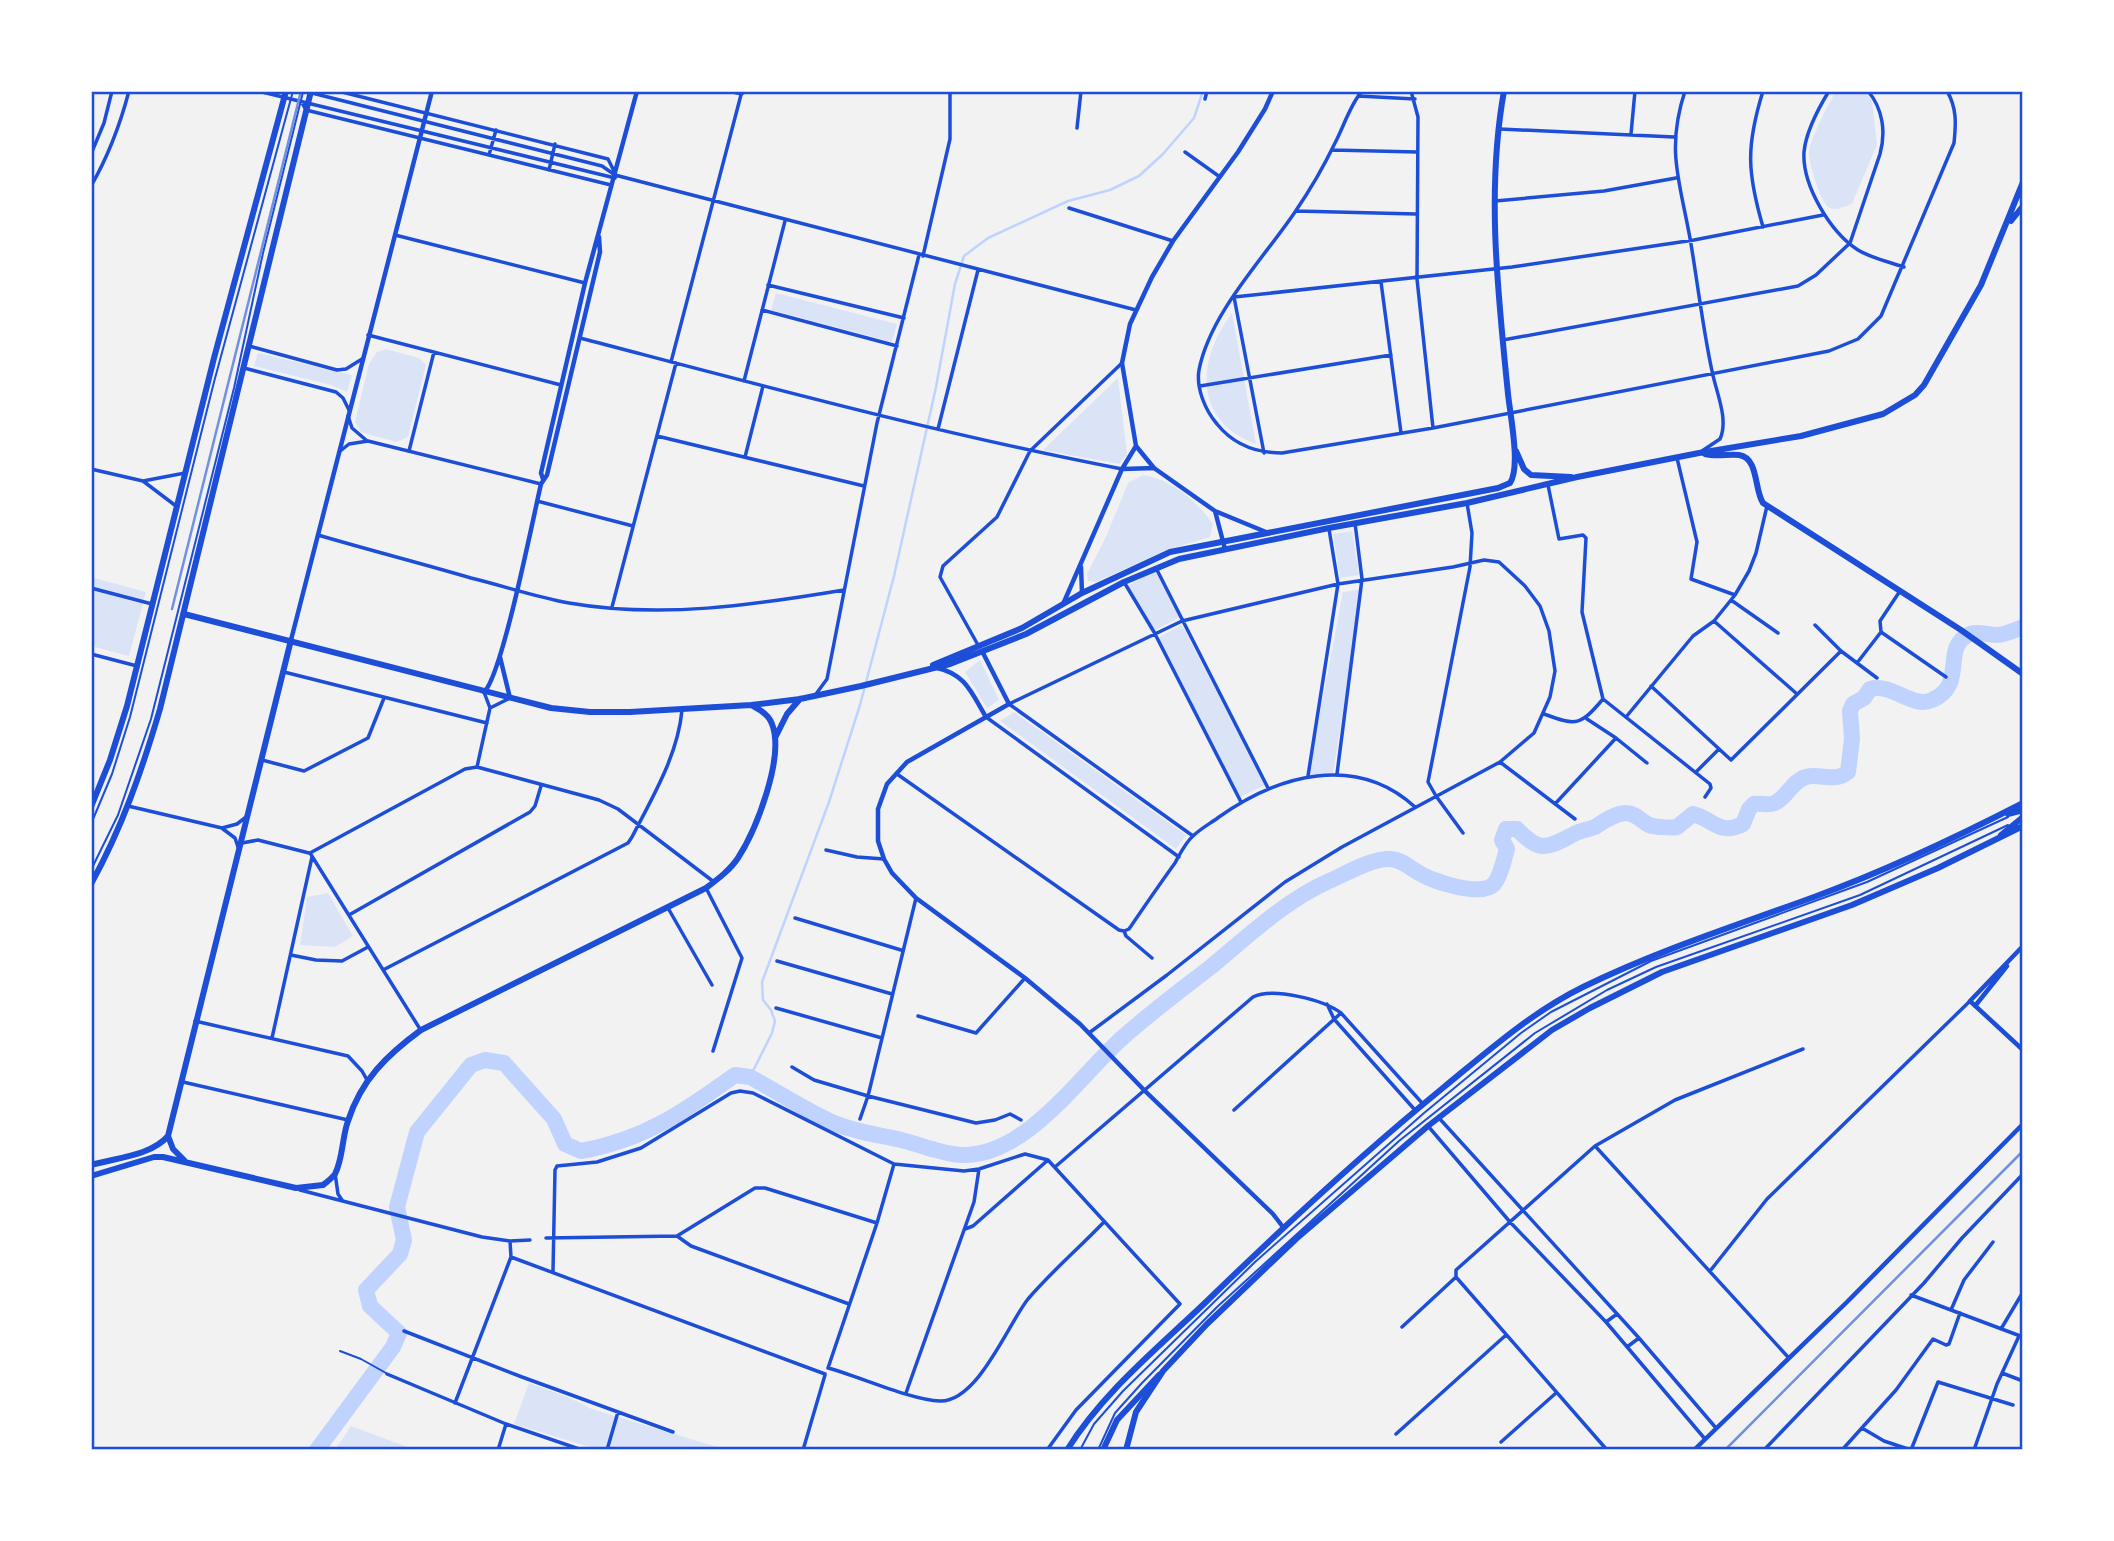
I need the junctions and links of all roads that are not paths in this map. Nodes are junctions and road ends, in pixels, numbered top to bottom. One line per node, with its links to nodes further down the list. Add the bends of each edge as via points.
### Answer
1 (112, 91): 49 (street)
2 (129, 91): 60 (street, via 108,157)
3 (258, 91): 24 (street)
4 (293, 91): 24 (lane)
5 (307, 91): 29 (main road); 30 (street)
6 (338, 91): 26 (street)
7 (432, 91): 31 (street)
8 (637, 91): 55 (street)
9 (728, 91): 23 (street)
10 (950, 91): 76 (street, via 949,143)
11 (1081, 91): 35 (street)
12 (1207, 91): 27 (street)
13 (1273, 91): 56 (street)
14 (1362, 91): 25 (street)
15 (1411, 91): 28 (street)
16 (1504, 91): 36 (main road)
17 (1635, 91): 39 (street)
18 (1685, 91): 40 (street)
19 (1763, 91): 69 (street, via 1749,150 1749,171)
20 (1829, 91): 67 (street, via 1804,152)
21 (1868, 91): 75 (street, via 1881,114 1883,141)
22 (1947, 91): 77 (street, via 1957,121 1954,143)
23 (742, 93): 62 (street)
24 (287, 95): 29 (street); 126 (main road); 221 (lane, via 130,718)
25 (1358, 96): 28 (street); 45 (street)
26 (368, 99): 30 (street); 31 (street)
27 (1205, 99)
28 (1415, 99): 48 (street)
29 (305, 104): 32 (street); 34 (street); 92 (main road); 233 (lane, via 261,264 151,719 118,815)
30 (367, 107): 32 (street); 33 (street)
31 (426, 113): 33 (street); 38 (street)
32 (367, 117): 34 (street); 37 (street)
33 (424, 122): 37 (street); 42 (street)
34 (364, 125): 41 (street)
35 (1077, 128)
36 (1498, 129): 39 (street); 61 (main road)
37 (422, 130): 41 (street); 44 (street)
38 (496, 130): 42 (street); 43 (street)
39 (1631, 134): 40 (street)
40 (1674, 137): 57 (street)
41 (420, 139): 51 (street); 71 (street)
42 (494, 139): 44 (street); 50 (street)
43 (555, 144): 50 (street); 55 (street, via 608,159)
44 (491, 148): 46 (street); 51 (street)
45 (1332, 150): 48 (street); 65 (street)
46 (509, 152): 52 (street); 53 (street)
47 (1185, 152): 56 (street)
48 (1417, 152): 66 (street)
49 (91, 154)
50 (552, 154): 53 (street); 55 (street, via 602,166)
51 (489, 155): 52 (street)
52 (507, 160): 54 (street)
53 (550, 162): 54 (street); 55 (street)
54 (549, 170): 59 (street)
55 (615, 177): 59 (street); 62 (street)
56 (1220, 177): 73 (street)
57 (1676, 178): 61 (street, via 1604,191); 74 (street)
58 (2023, 182): 70 (main road)
59 (613, 185): 72 (street)
60 (91, 186)
61 (1493, 201): 78 (main road)
62 (714, 202): 68 (street); 97 (street)
63 (2023, 206): 70 (main road)
64 (1069, 208): 73 (street)
65 (1295, 211): 66 (street); 84 (street)
66 (1416, 214): 80 (street)
67 (1823, 215): 69 (street); 75 (street)
68 (785, 221): 76 (street); 83 (street)
69 (1763, 227): 74 (street)
70 (2006, 229): 120 (main road, via 1959,326 1915,395 1883,414 1852,424)
71 (395, 235): 82 (street); 89 (street)
72 (599, 237): 82 (street); 90 (street, via 600,252)
73 (1173, 241): 87 (street)
74 (1690, 241): 78 (street); 85 (street)
75 (1850, 243): 77 (street); 85 (street, via 1798,286)
76 (921, 255): 79 (street); 88 (street)
77 (1904, 267): 100 (street, via 1881,316 1858,339 1829,351)
78 (1498, 269): 80 (street); 91 (main road)
79 (978, 270): 87 (street); 109 (street)
80 (1418, 279): 81 (street); 110 (street)
81 (1381, 282): 84 (street); 95 (street)
82 (585, 283): 103 (street)
83 (768, 285): 86 (street); 88 (street)
84 (1234, 297): 101 (street); 105 (street, via 1208,345 1199,370)
85 (1700, 305): 91 (street); 100 (street)
86 (762, 310): 93 (street); 102 (street)
87 (1136, 310): 98 (street)
88 (904, 318): 93 (street)
89 (369, 335): 94 (street); 96 (street)
90 (580, 338): 97 (street); 129 (street)
91 (1503, 340): 107 (main road)
92 (249, 345): 96 (street, via 337,370); 99 (main road)
93 (897, 346): 108 (street)
94 (434, 352): 103 (street); 116 (street)
95 (1391, 355): 101 (street); 111 (street)
96 (362, 359): 106 (street)
97 (673, 363): 102 (street); 112 (street)
98 (1122, 363): 115 (street); 117 (street)
99 (244, 368): 106 (street, via 336,392); 160 (main road)
100 (1712, 374): 107 (street); 120 (street, via 1723,432)
101 (1248, 377): 105 (street); 119 (street)
102 (744, 381): 104 (street)
103 (561, 385): 129 (street)
104 (763, 386): 108 (street); 121 (street)
105 (1200, 386): 119 (street, via 1208,413 1221,429)
106 (349, 413): 113 (street, via 352,428); 118 (street)
107 (1510, 413): 110 (street); 114 (main road)
108 (879, 415): 109 (street); 131 (street)
109 (936, 428): 117 (street)
110 (1433, 428): 111 (street)
111 (1401, 433): 119 (street)
112 (657, 436): 121 (street); 138 (street)
113 (368, 441): 116 (street); 118 (street, via 349,444)
114 (1514, 444): 127 (main road, via 1531,475); 140 (main road, via 1513,479 1504,486)
115 (1136, 446): 123 (street); 124 (street)
116 (409, 451): 129 (street)
117 (1030, 451): 123 (street); 168 (street, via 997,517 941,572)
118 (339, 452): 141 (street)
119 (1264, 453)
120 (1699, 453): 122 (main road); 135 (main road, via 1746,457)
121 (745, 457): 131 (street)
122 (1677, 458): 127 (main road); 155 (street, via 1697,542 1691,579)
123 (1122, 468): 124 (street); 145 (street)
124 (1154, 468): 136 (street)
125 (91, 469): 128 (street)
126 (185, 473): 128 (street); 134 (main road)
127 (1577, 477): 130 (main road)
128 (143, 481): 134 (street)
129 (542, 481): 132 (street)
130 (1548, 485): 133 (main road); 186 (street, via 1559,540 1586,538 1582,612)
131 (864, 486): 152 (street)
132 (537, 501): 138 (street); 151 (street)
133 (1467, 503): 137 (main road); 144 (street)
134 (176, 506): 158 (main road)
135 (1767, 506): 153 (main road); 155 (street, via 1756,553)
136 (1215, 511): 140 (street); 142 (street)
137 (1355, 523): 139 (main road); 147 (street)
138 (634, 526): 159 (street)
139 (1329, 528): 143 (main road); 149 (street)
140 (1266, 532): 142 (main road)
141 (317, 535): 151 (street); 167 (street)
142 (1224, 540): 143 (street); 154 (main road, via 1170,552)
143 (1225, 549): 146 (main road)
144 (1471, 563): 147 (street); 191 (street, via 1499,562 1539,606 1554,660); 209 (street, via 1429,782)
145 (1081, 566): 154 (street); 157 (street)
146 (1156, 568): 148 (main road); 161 (street)
147 (1362, 579): 149 (street); 205 (street)
148 (1124, 582): 164 (street); 168 (main road, via 1026,634)
149 (1338, 584): 161 (street); 206 (street)
150 (91, 588): 158 (street)
151 (516, 590): 159 (street); 171 (street)
152 (844, 590): 159 (street, via 693,610); 182 (street, via 827,678)
153 (1900, 591): 165 (street, via 1880,621); 176 (main road)
154 (1083, 593): 157 (main road)
155 (1735, 595): 156 (street)
156 (1731, 600): 162 (street); 166 (street)
157 (1063, 603): 168 (main road)
158 (152, 604): 173 (main road)
159 (612, 607)
160 (184, 614): 167 (main road); 214 (main road, via 160,709)
161 (1182, 621): 164 (street); 208 (street)
162 (1714, 621): 179 (street, via 1693,636); 181 (street)
163 (1815, 625): 169 (street)
164 (1154, 632): 187 (street); 211 (street)
165 (1881, 632): 172 (street); 177 (street)
166 (1778, 634)
167 (292, 640): 175 (main road); 180 (main road)
168 (980, 648): 174 (main road); 187 (street)
169 (1841, 651): 172 (street); 181 (street)
170 (91, 654): 173 (street)
171 (499, 656): 180 (street); 184 (street)
172 (1857, 663): 178 (street)
173 (137, 666): 215 (main road)
174 (928, 668): 182 (main road); 192 (street, via 955,673)
175 (284, 672): 183 (street); 199 (main road)
176 (2023, 674)
177 (1946, 677)
178 (1877, 678)
179 (1651, 686): 193 (street); 198 (street)
180 (484, 692): 184 (main road); 189 (street)
181 (1797, 694): 198 (street, via 1731,760)
182 (814, 697): 185 (main road)
183 (384, 698): 195 (street); 199 (street, via 368,738 304,771)
184 (510, 698): 189 (street); 190 (main road, via 590,712)
185 (800, 699): 188 (main road); 197 (main road)
186 (1603, 699): 193 (street); 194 (street)
187 (1009, 704): 192 (street); 226 (street)
188 (751, 705): 190 (main road); 197 (main road, via 773,724)
189 (491, 708): 195 (street)
190 (682, 710): 222 (street, via 665,770)
191 (1544, 714): 194 (street, via 1569,723); 200 (street, via 1534,733)
192 (986, 717): 204 (street, via 908,762); 231 (street)
193 (1626, 717): 203 (street)
194 (1587, 719): 196 (street)
195 (487, 723): 202 (street)
196 (1616, 738): 201 (street); 213 (street)
197 (774, 740): 234 (main road, via 771,777 761,809 737,859)
198 (1719, 749): 203 (street)
199 (261, 760): 219 (main road)
200 (1500, 762): 209 (street); 213 (street)
201 (1647, 763)
202 (477, 767): 207 (street); 230 (street, via 465,769)
203 (1696, 772): 210 (street, via 1710,784)
204 (897, 774): 232 (street, via 882,793 878,809 878,841); 241 (street)
205 (1337, 774): 206 (street); 216 (street, via 1385,785)
206 (1308, 776): 208 (street)
207 (541, 786): 222 (street, via 599,800); 239 (street, via 530,812)
208 (1268, 788): 211 (street)
209 (1436, 796): 216 (street); 225 (street)
210 (1705, 797)
211 (1241, 802): 226 (street)
212 (2023, 803): 218 (main road)
213 (1555, 804): 220 (street)
214 (128, 806): 224 (street); 235 (main road)
215 (91, 807)
216 (1416, 807): 261 (street, via 1285,882)
217 (2021, 813): 218 (main road); 227 (main road); 352 (lane, via 1867,882 1651,961 1600,985 1521,1033 1255,1262 1123,1391 1094,1424); 353 (lane, via 1875,889 1656,967 1535,1033 1399,1141 1217,1307 1115,1413)
218 (2002, 815): 272 (main road, via 1895,864 1656,953 1579,989 1487,1052)
219 (246, 817): 224 (street); 228 (main road)
220 (1575, 819)
221 (91, 824)
222 (639, 824): 234 (street); 248 (street, via 628,843)
223 (2023, 827): 227 (main road)
224 (222, 828): 228 (street)
225 (1463, 832)
226 (1192, 836): 231 (street)
227 (1997, 839): 275 (main road, via 1852,905 1662,972 1552,1030)
228 (239, 846): 230 (street, via 258,840); 259 (main road)
229 (826, 850): 232 (street)
230 (311, 855): 239 (street); 245 (street)
231 (1179, 857): 241 (street)
232 (884, 859): 237 (street)
233 (91, 870)
234 (714, 882): 236 (main road)
235 (91, 884)
236 (706, 888): 238 (main road); 265 (street, via 742,960)
237 (916, 898): 244 (street); 249 (street)
238 (668, 907): 250 (street); 260 (main road)
239 (349, 915): 243 (street)
240 (795, 918): 244 (street)
241 (1124, 931): 246 (street)
242 (2023, 946): 252 (street); 254 (street)
243 (368, 947): 245 (street, via 342,961); 248 (street)
244 (901, 950): 251 (street)
245 (291, 955): 262 (street)
246 (1152, 958)
247 (777, 961): 251 (street)
248 (383, 970): 260 (street)
249 (1025, 978): 257 (street, via 976,1033); 261 (street)
250 (712, 985)
251 (892, 994): 263 (street)
252 (1970, 1001): 254 (street); 307 (street, via 1767,1199)
253 (1327, 1004): 256 (street); 258 (street); 270 (street, via 1260,993)
254 (1975, 1006): 266 (street)
255 (776, 1008): 263 (street)
256 (1341, 1013): 258 (street); 272 (street)
257 (918, 1016)
258 (1334, 1019): 273 (street); 274 (street)
259 (195, 1021): 262 (street); 269 (main road)
260 (421, 1030): 268 (main road, via 384,1059)
261 (1089, 1033): 270 (street)
262 (272, 1038): 268 (street, via 348,1056)
263 (882, 1038): 271 (street)
264 (1803, 1049): 282 (street, via 1675,1100)
265 (713, 1051)
266 (2023, 1051)
267 (792, 1067): 271 (street, via 814,1080)
268 (367, 1080): 277 (main road)
269 (181, 1082): 277 (street); 281 (main road)
270 (1145, 1091): 287 (street); 298 (street)
271 (868, 1096): 276 (street); 278 (street, via 976,1123 1010,1114)
272 (1423, 1104): 274 (main road)
273 (1234, 1111)
274 (1415, 1111): 298 (main road)
275 (1439, 1118): 280 (main road); 294 (street)
276 (860, 1119)
277 (348, 1120): 289 (main road)
278 (1021, 1120)
279 (2023, 1124): 326 (street)
280 (1428, 1126): 295 (street); 328 (main road, via 1296,1240)
281 (168, 1136): 284 (main road, via 173,1149); 286 (main road, via 145,1151)
282 (1595, 1146): 294 (street); 307 (street)
283 (1048, 1160): 287 (street); 288 (street, via 1022,1155); 299 (street)
284 (186, 1161): 291 (main road, via 154,1157); 292 (main road)
285 (894, 1164): 288 (street); 296 (street); 302 (street, via 753,1093 740,1091 627,1154 557,1166)
286 (91, 1165)
287 (1055, 1167): 297 (street)
288 (979, 1170): 299 (street)
289 (335, 1173): 292 (main road, via 323,1185); 293 (street)
290 (2023, 1174): 311 (street)
291 (91, 1176)
292 (296, 1188): 293 (street)
293 (343, 1201): 304 (street)
294 (1522, 1211): 295 (street); 315 (street)
295 (1510, 1222): 309 (street); 316 (street)
296 (877, 1223): 300 (street, via 755,1188); 312 (street)
297 (1104, 1223): 334 (street, via 1030,1297 969,1387 940,1401); 350 (street, via 1180,1304 1076,1410)
298 (1283, 1227): 351 (main road, via 1123,1379)
299 (965, 1229): 334 (street)
300 (677, 1236): 302 (street); 312 (street, via 691,1246)
301 (546, 1238): 302 (street)
302 (554, 1238): 308 (street)
303 (530, 1240): 304 (street)
304 (510, 1241): 306 (street)
305 (1993, 1242): 313 (street, via 1964,1280)
306 (511, 1257): 308 (street); 325 (street)
307 (1710, 1270): 326 (street)
308 (553, 1271): 331 (street)
309 (1455, 1276): 317 (street); 320 (street)
310 (2023, 1292): 318 (street)
311 (1911, 1296): 313 (street); 358 (street)
312 (849, 1304): 327 (street)
313 (1951, 1310): 314 (street)
314 (1960, 1313): 318 (street); 341 (street, via 1949,1344 1933,1339)
315 (1617, 1314): 316 (street); 322 (street)
316 (1606, 1322): 323 (street)
317 (1402, 1327)
318 (2001, 1329): 321 (street)
319 (404, 1331): 325 (street)
320 (1506, 1335): 333 (street); 343 (street)
321 (2021, 1336): 329 (street)
322 (1639, 1338): 323 (street); 340 (street)
323 (1627, 1347): 344 (street)
324 (340, 1351): 330 (lane)
325 (471, 1356): 336 (street); 338 (street)
326 (1788, 1357): 340 (street)
327 (828, 1368): 331 (street); 334 (street)
328 (1163, 1371): 354 (main road, via 1117,1420); 355 (main road, via 1136,1412)
329 (2002, 1373): 332 (street); 335 (street)
330 (387, 1374): 336 (street)
331 (825, 1374): 349 (street)
332 (2023, 1381)
333 (1556, 1392): 345 (street); 356 (street)
334 (906, 1393)
335 (1991, 1398): 337 (street); 360 (street, via 1938,1382); 361 (street)
336 (455, 1404): 339 (street)
337 (2013, 1405)
338 (618, 1412): 342 (street); 348 (street)
339 (506, 1424): 346 (street); 347 (street)
340 (1716, 1428): 344 (street)
341 (1862, 1428): 359 (street); 360 (street)
342 (673, 1432)
343 (1396, 1434)
344 (1705, 1439): 357 (street)
345 (1501, 1442)
346 (498, 1450)
347 (582, 1450)
348 (607, 1450)
349 (803, 1450)
350 (1047, 1450)
351 (1069, 1450)
352 (1080, 1450)
353 (1098, 1450)
354 (1103, 1450)
355 (1126, 1450)
356 (1607, 1450)
357 (1694, 1450)
358 (1764, 1450)
359 (1842, 1450)
360 (1911, 1450)
361 (1974, 1450)

